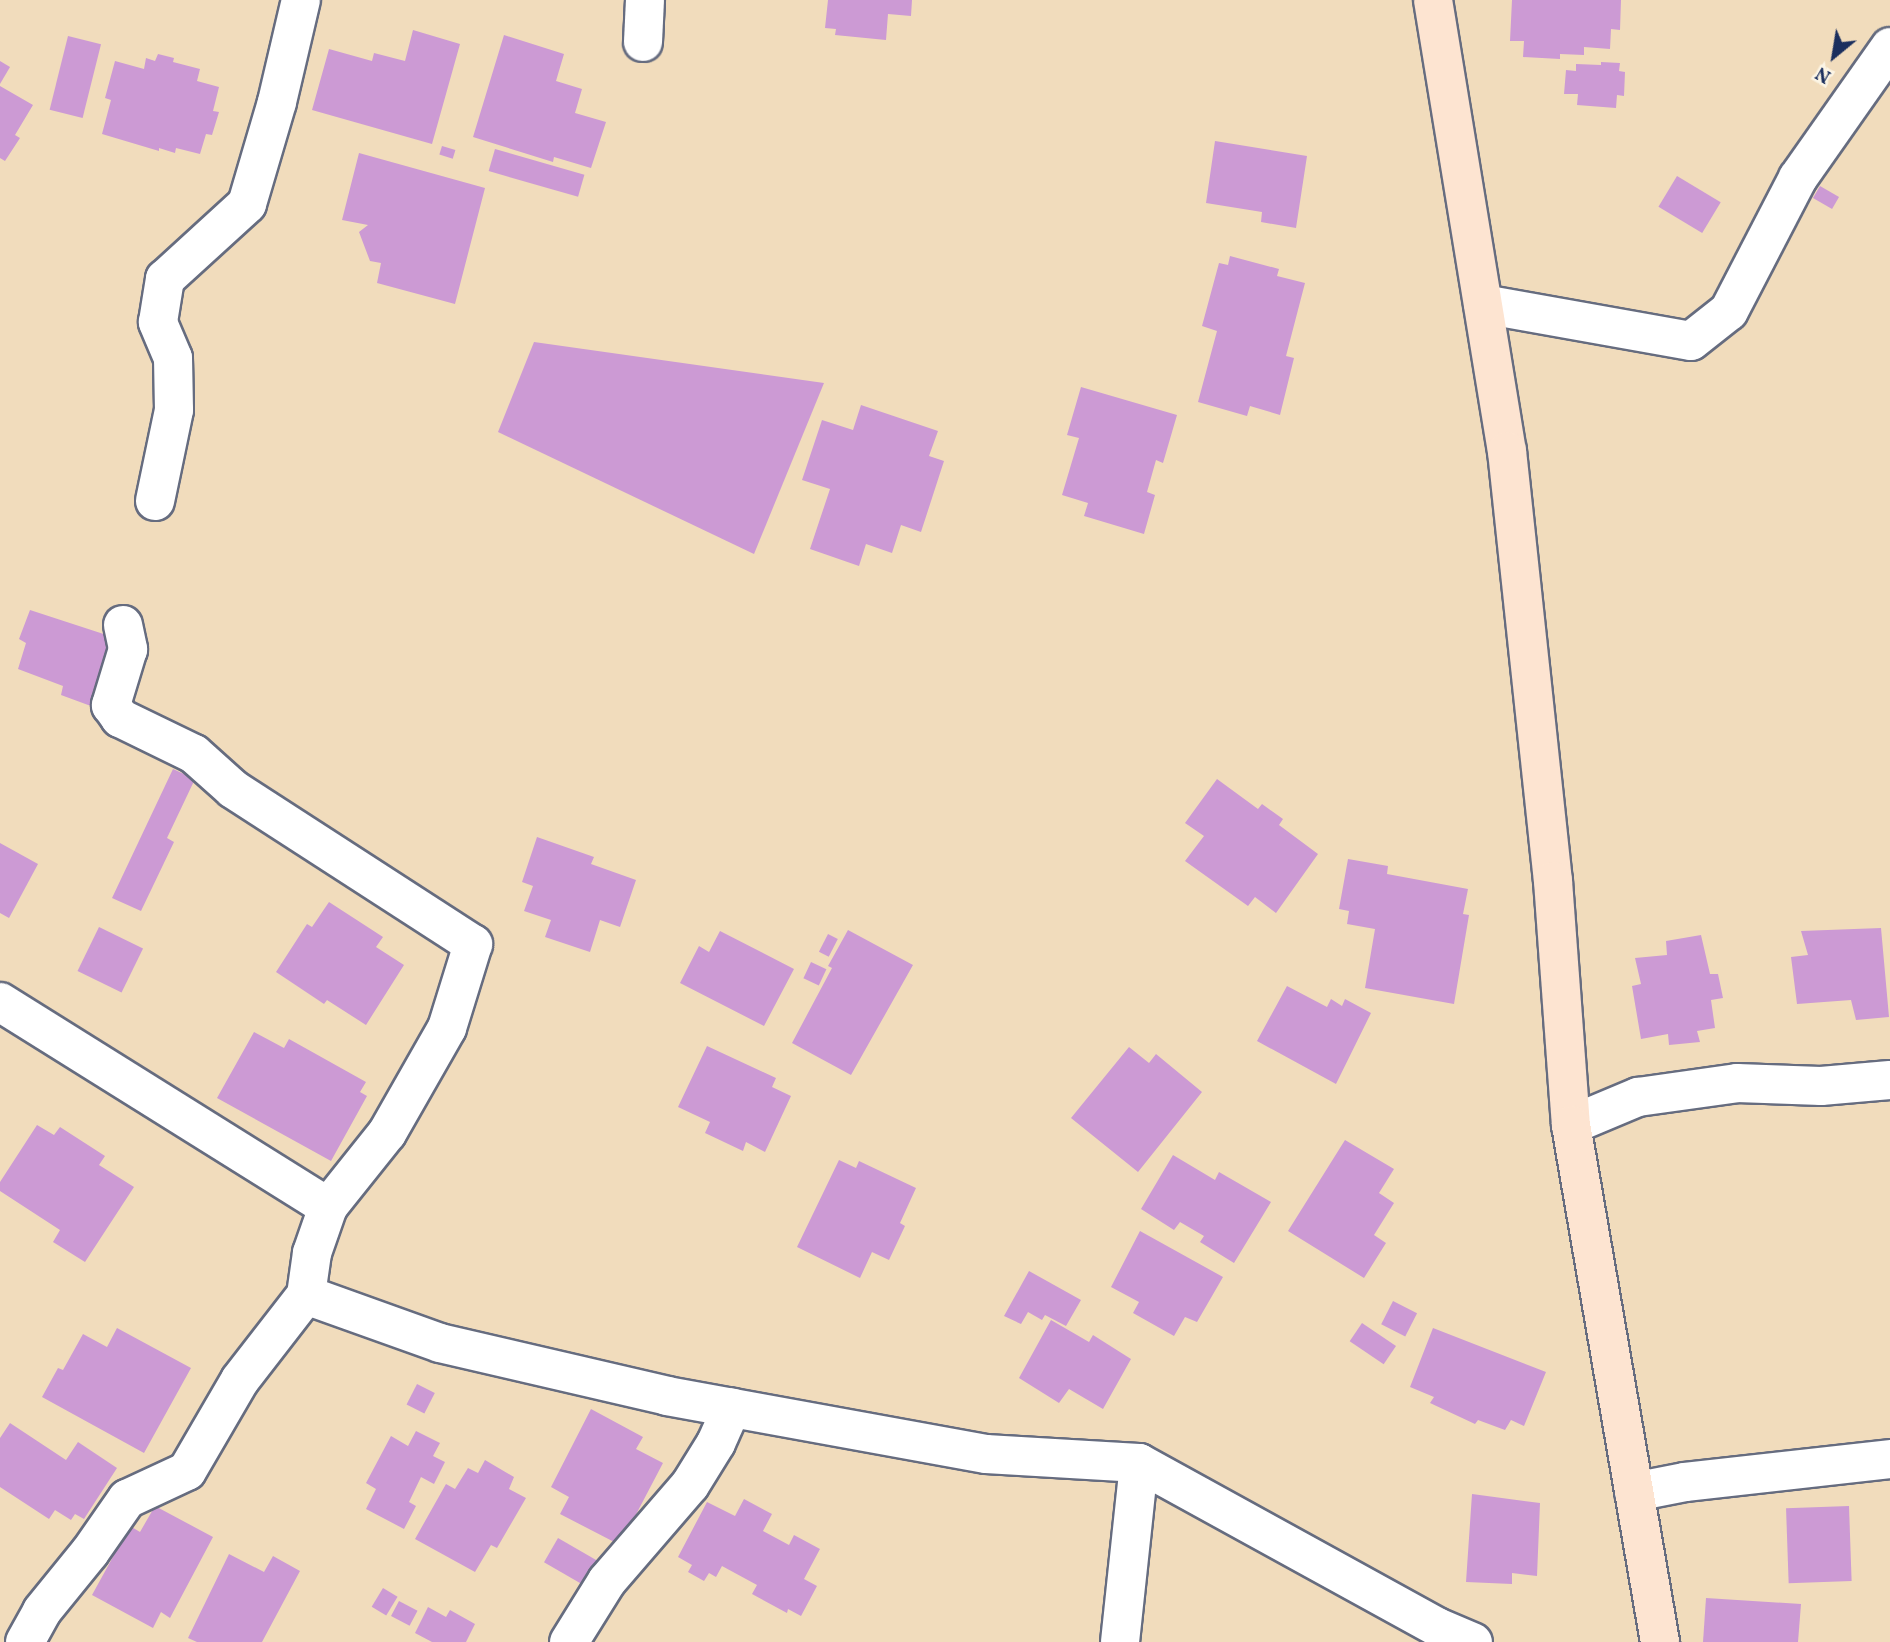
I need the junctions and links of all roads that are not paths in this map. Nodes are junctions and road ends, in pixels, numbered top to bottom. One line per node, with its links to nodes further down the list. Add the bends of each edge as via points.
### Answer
1 (301, 0): 7 (street, via 247,204 165,279 158,322 173,358 174,410)
2 (645, 0): 4 (street)
3 (1433, 0): 6 (street)
4 (643, 42)
5 (1890, 47): 6 (street, via 1798,178 1729,311 1691,341)
6 (1483, 304): 11 (street, via 1507,451 1553,881)
7 (155, 501)
8 (123, 625): 12 (street, via 128,649 111,705 120,718 194,754 243,796 473,944 447,1028 387,1133)
9 (0, 1002): 12 (street)
10 (1890, 1080): 11 (street, via 1821,1086 1737,1083 1675,1091 1638,1097)
11 (1571, 1125): 17 (street)
12 (328, 1207): 13 (street, via 312,1253)
13 (306, 1295): 14 (street, via 440,1343); 18 (street, via 240,1380 187,1471 127,1499)
14 (732, 1407): 16 (street, via 986,1454); 19 (street, via 690,1485 607,1581)
15 (1890, 1459): 17 (street)
16 (1139, 1463): 20 (street); 21 (street, via 1437,1627)
17 (1634, 1492): 22 (street)
18 (25, 1642)
19 (569, 1642)
20 (1120, 1642)
21 (1473, 1642)
22 (1660, 1642)

